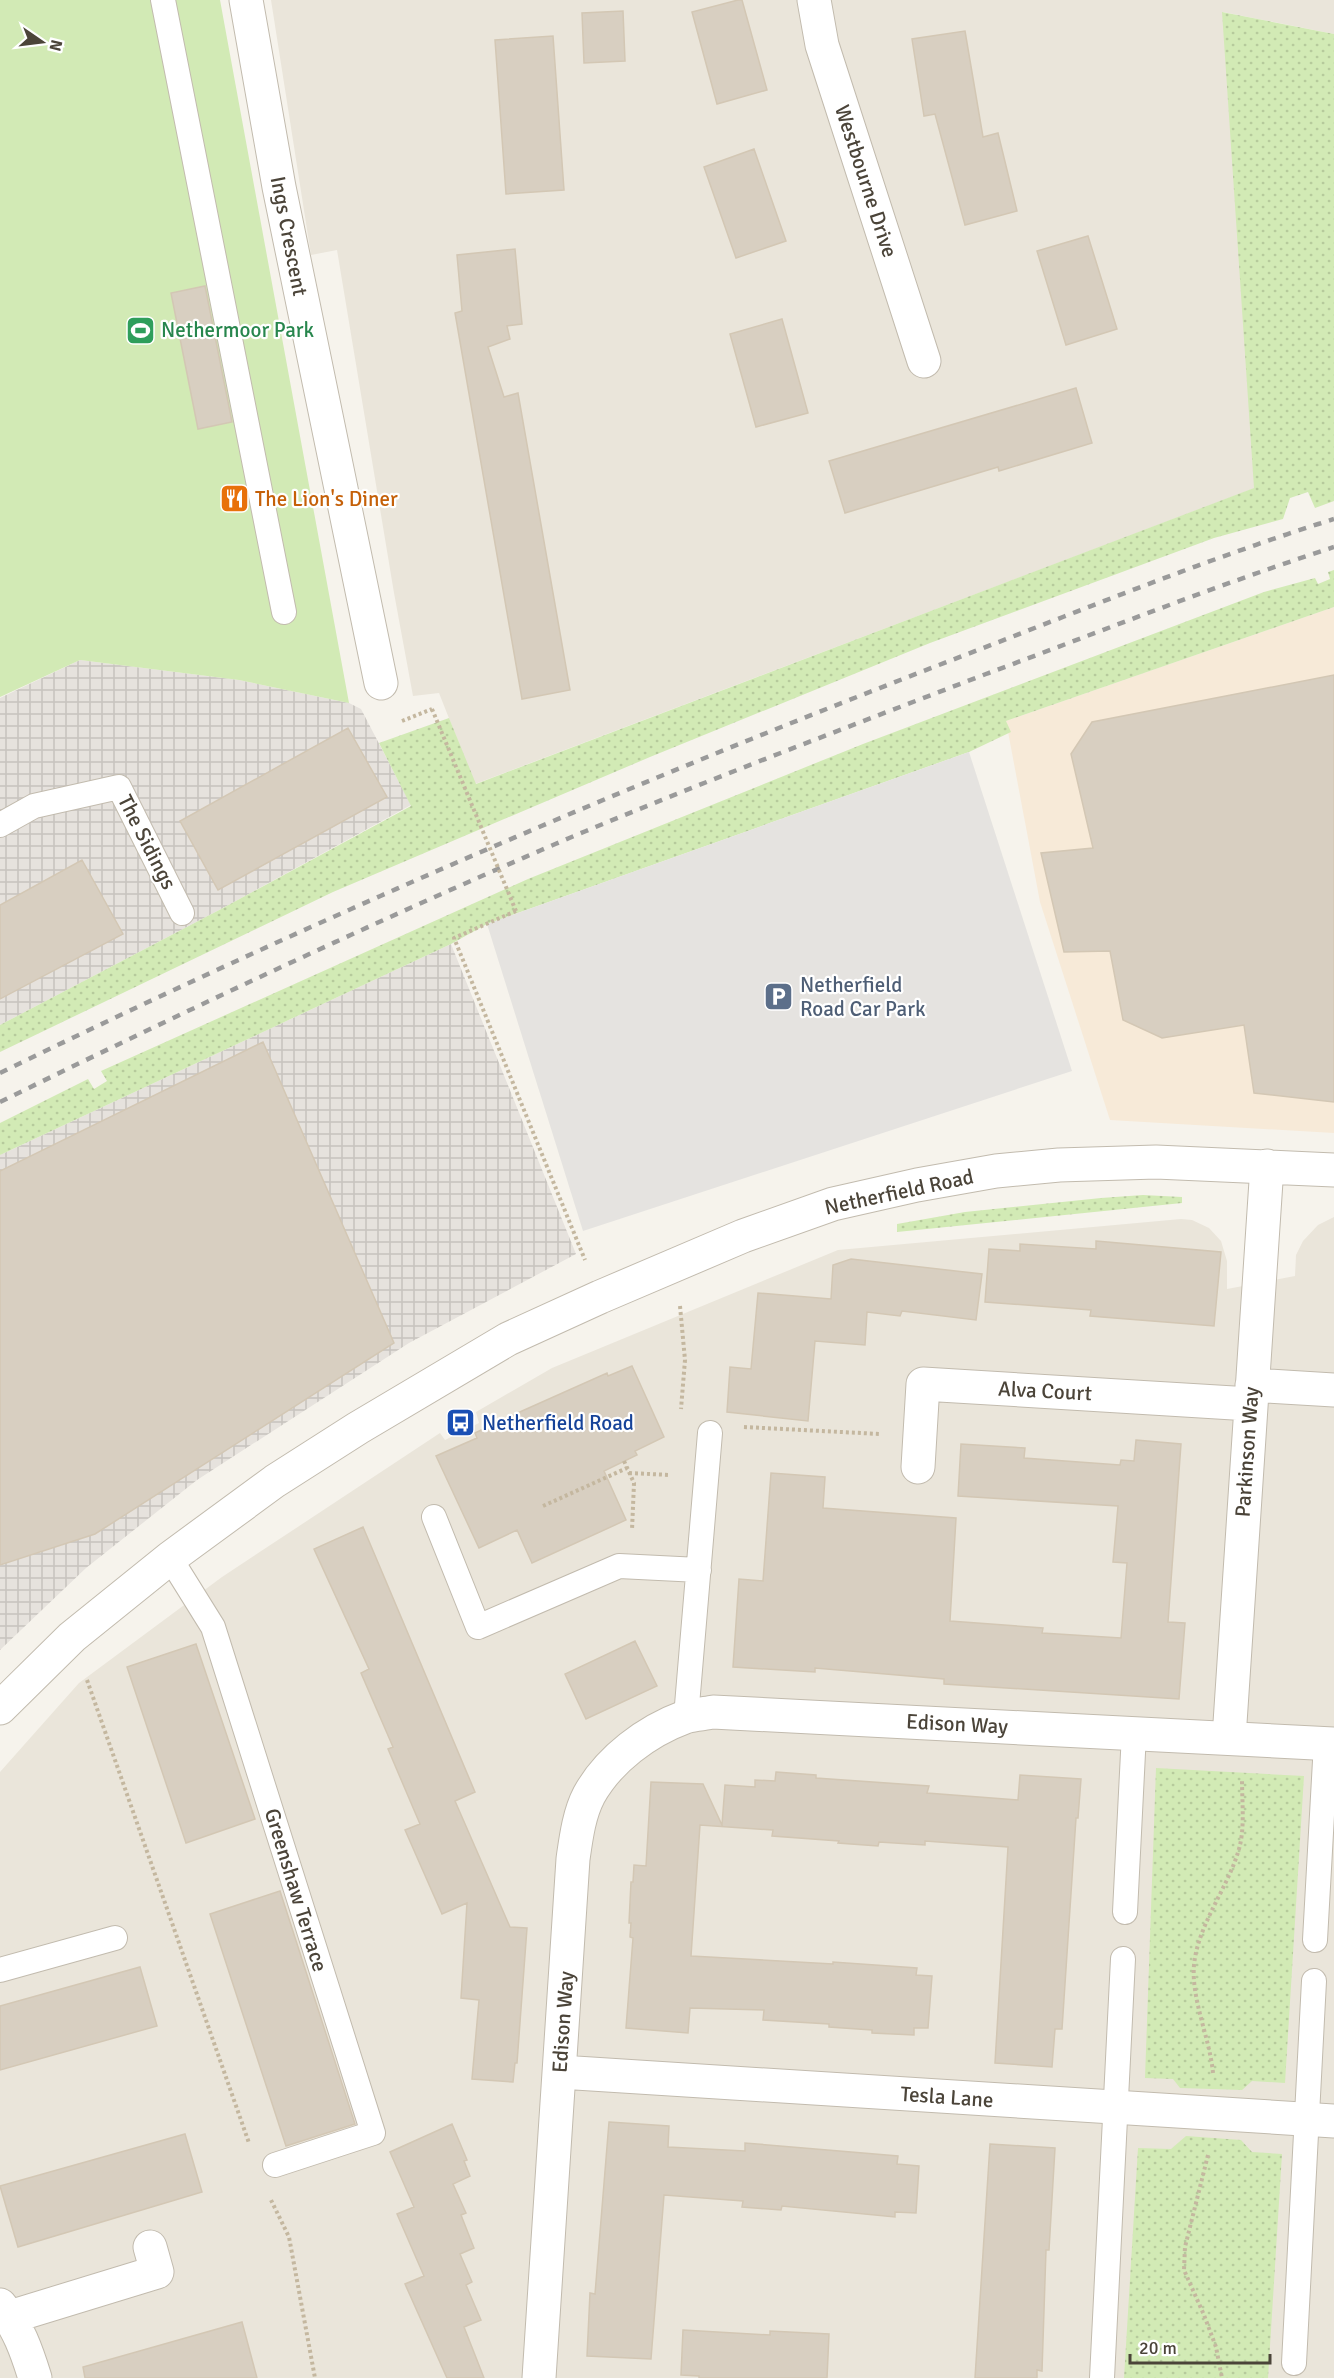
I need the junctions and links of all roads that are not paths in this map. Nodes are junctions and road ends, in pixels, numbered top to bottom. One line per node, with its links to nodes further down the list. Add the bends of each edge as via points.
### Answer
1 (163, 0): 5 (lane)
2 (246, 0): 6 (street, Ings Crescent, via 285,219)
3 (814, 0): 4 (street, Westbourne Drive, via 822,45)
4 (924, 361)
5 (284, 612)
6 (381, 683)
7 (0, 825): 8 (lane, The Sidings, via 34,806 119,787)
8 (182, 913)
9 (1267, 1166): 10 (street, Netherfield Road); 12 (street, Parkinson Way); 16 (street, Netherfield Road, via 1156,1162 996,1171 833,1204 743,1236 508,1339 275,1481)
10 (1334, 1170)
11 (1334, 1390): 12 (street)
12 (1251, 1394): 14 (street, Alva Court, via 923,1384); 21 (street, Parkinson Way)
13 (710, 1433): 17 (lane)
14 (919, 1451)
15 (434, 1517): 17 (lane, via 478,1627 619,1566)
16 (170, 1558): 18 (street, Netherfield Road, via 72,1637); 32 (lane, Greenshaw Terrace, via 213,1627 373,2133)
17 (699, 1570): 19 (lane)
18 (0, 1708)
19 (686, 1717): 20 (street, Edison Way, via 741,1713); 29 (street, Edison Way, via 630,1748 588,1796 573,1859)
20 (1134, 1733): 21 (street, Edison Way); 23 (lane)
21 (1234, 1738): 22 (street, Edison Way)
22 (1330, 1744): 25 (lane)
23 (1125, 1912)
24 (115, 1938): 27 (lane)
25 (1315, 1940)
26 (1123, 1959): 30 (lane)
27 (0, 1970)
28 (1314, 1981): 31 (lane)
29 (560, 2072): 30 (street, Tesla Lane); 37 (street, Edison Way)
30 (1115, 2108): 31 (street, Tesla Lane); 38 (lane)
31 (1320, 2120): 35 (lane)
32 (275, 2165)
33 (150, 2247): 34 (street, via 157,2272)
34 (5, 2311): 36 (street)
35 (1294, 2363)
36 (35, 2378)
37 (539, 2378)
38 (1102, 2378)

